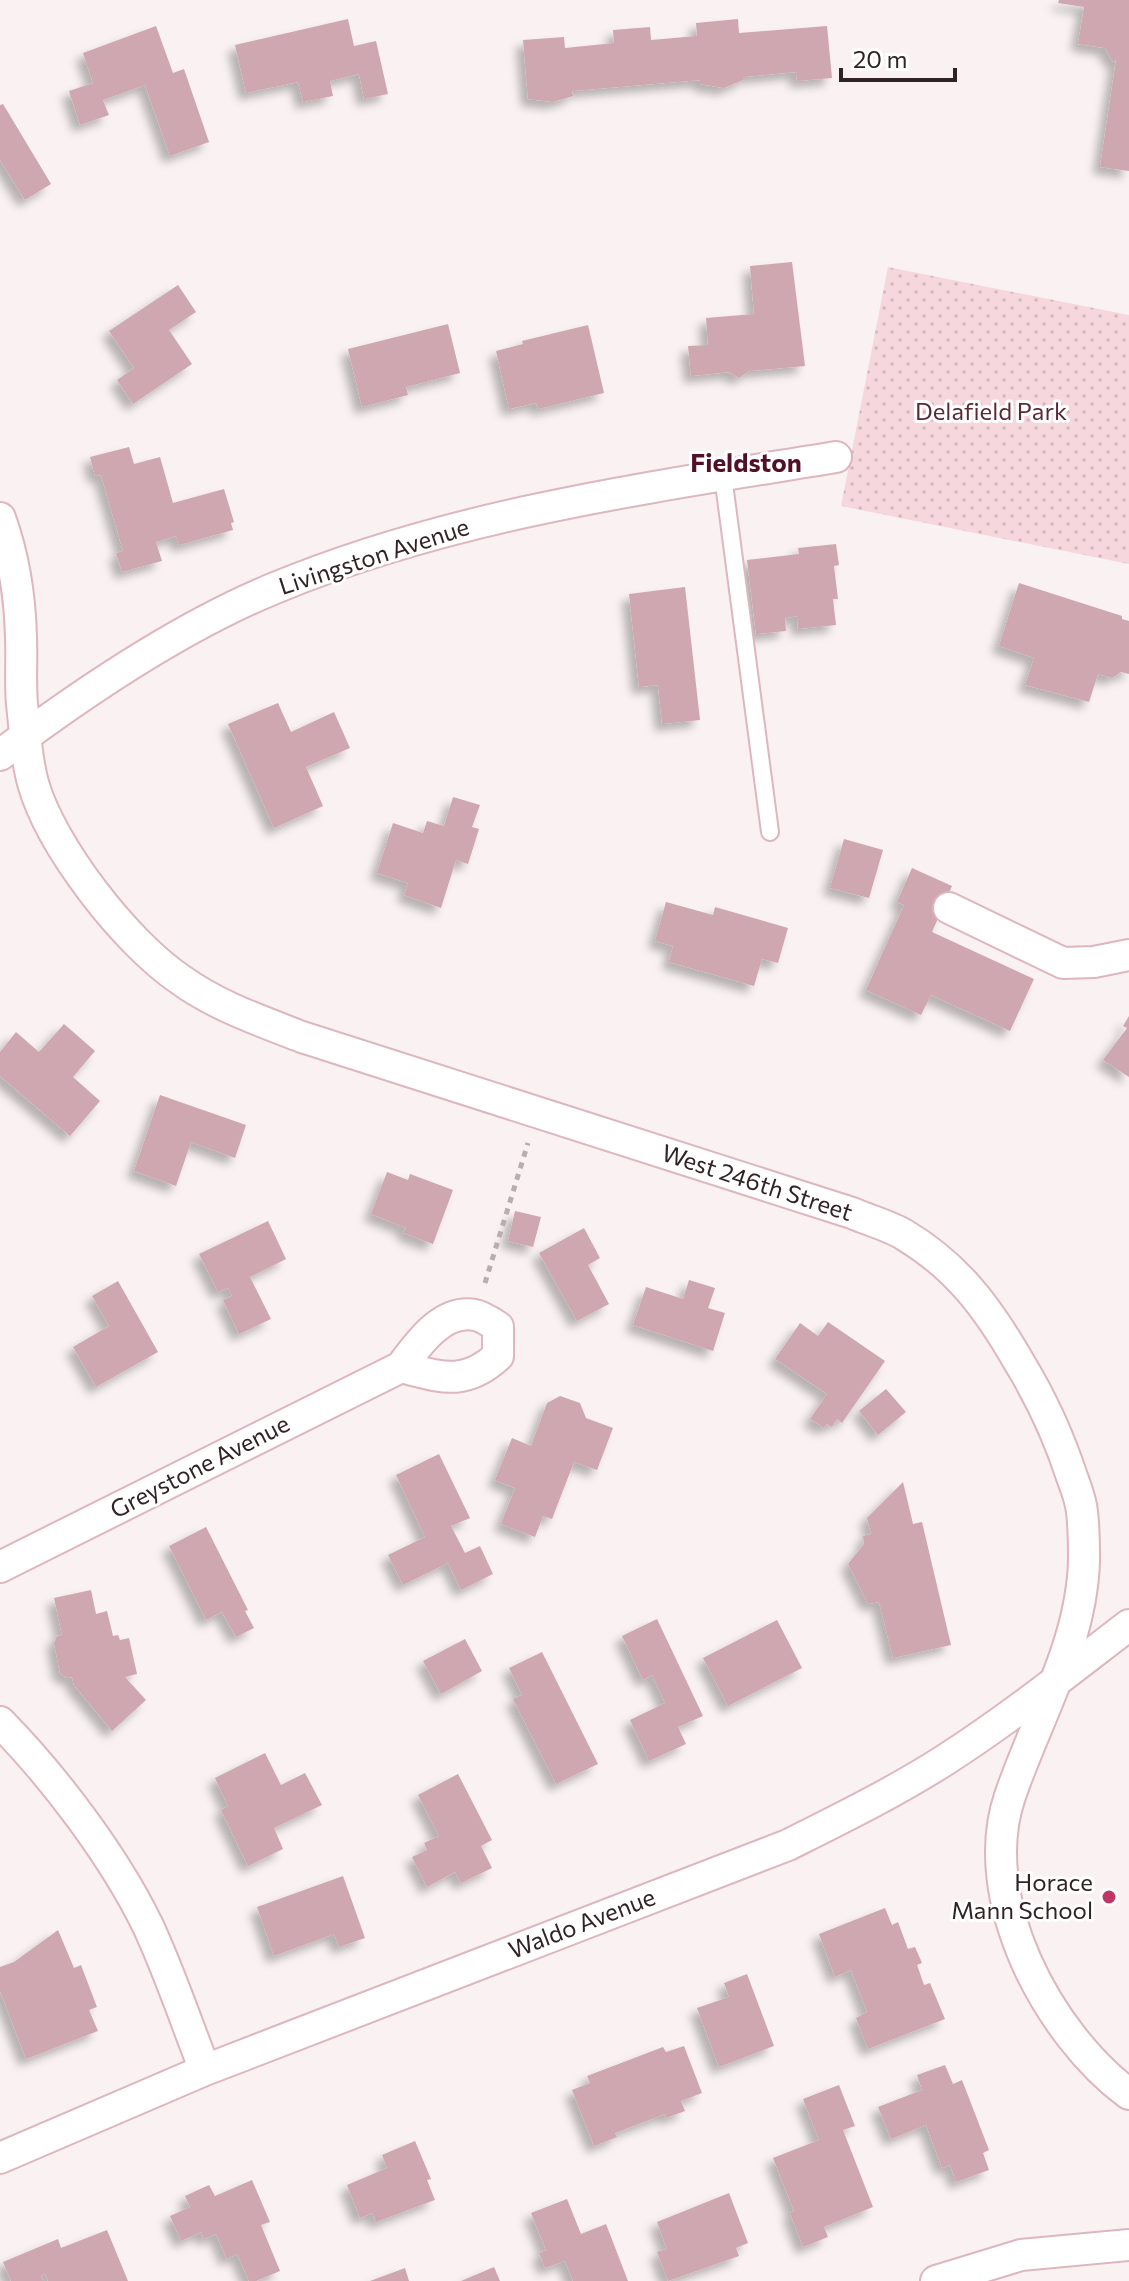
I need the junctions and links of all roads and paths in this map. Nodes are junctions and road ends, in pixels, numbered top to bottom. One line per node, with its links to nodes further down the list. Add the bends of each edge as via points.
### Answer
1 (836, 457): 2 (street, Livingston Avenue)
2 (723, 476): 4 (street, Livingston Avenue, via 619,492 432,533 339,563 189,630); 6 (lane)
3 (0, 518): 4 (street, West 246th Street, via 17,577)
4 (26, 736): 5 (street, Livingston Avenue); 9 (street, West 246th Street, via 33,783 77,867 113,917 181,981 234,1010 302,1037)
5 (0, 755)
6 (770, 832)
7 (949, 908): 8 (street, via 1063,963)
8 (1129, 955)
9 (538, 1111): 10 (path); 14 (street, West 246th Street, via 900,1232 941,1260 976,1295 1036,1390 1082,1509 1084,1562 1077,1612)
10 (476, 1315): 11 (street, Greystone Avenue, via 449,1318 423,1337); 11 (street, via 498,1327 498,1356 480,1372 445,1378)
11 (401, 1367): 12 (street, Greystone Avenue)
12 (0, 1567)
13 (1129, 1625): 14 (street, Waldo Avenue)
14 (1055, 1682): 16 (street, Waldo Avenue, via 946,1759 788,1845); 17 (street, West 246th Street, via 1009,1799 1001,1846 1005,1890 1019,1947 1044,1998 1081,2052)
15 (0, 1722): 16 (street, via 53,1782 119,1876 147,1925)
16 (205, 2070): 18 (street, Waldo Avenue)
17 (1129, 2094)
18 (0, 2158)
19 (1129, 2245): 20 (street, via 1021,2255)
20 (936, 2281)

